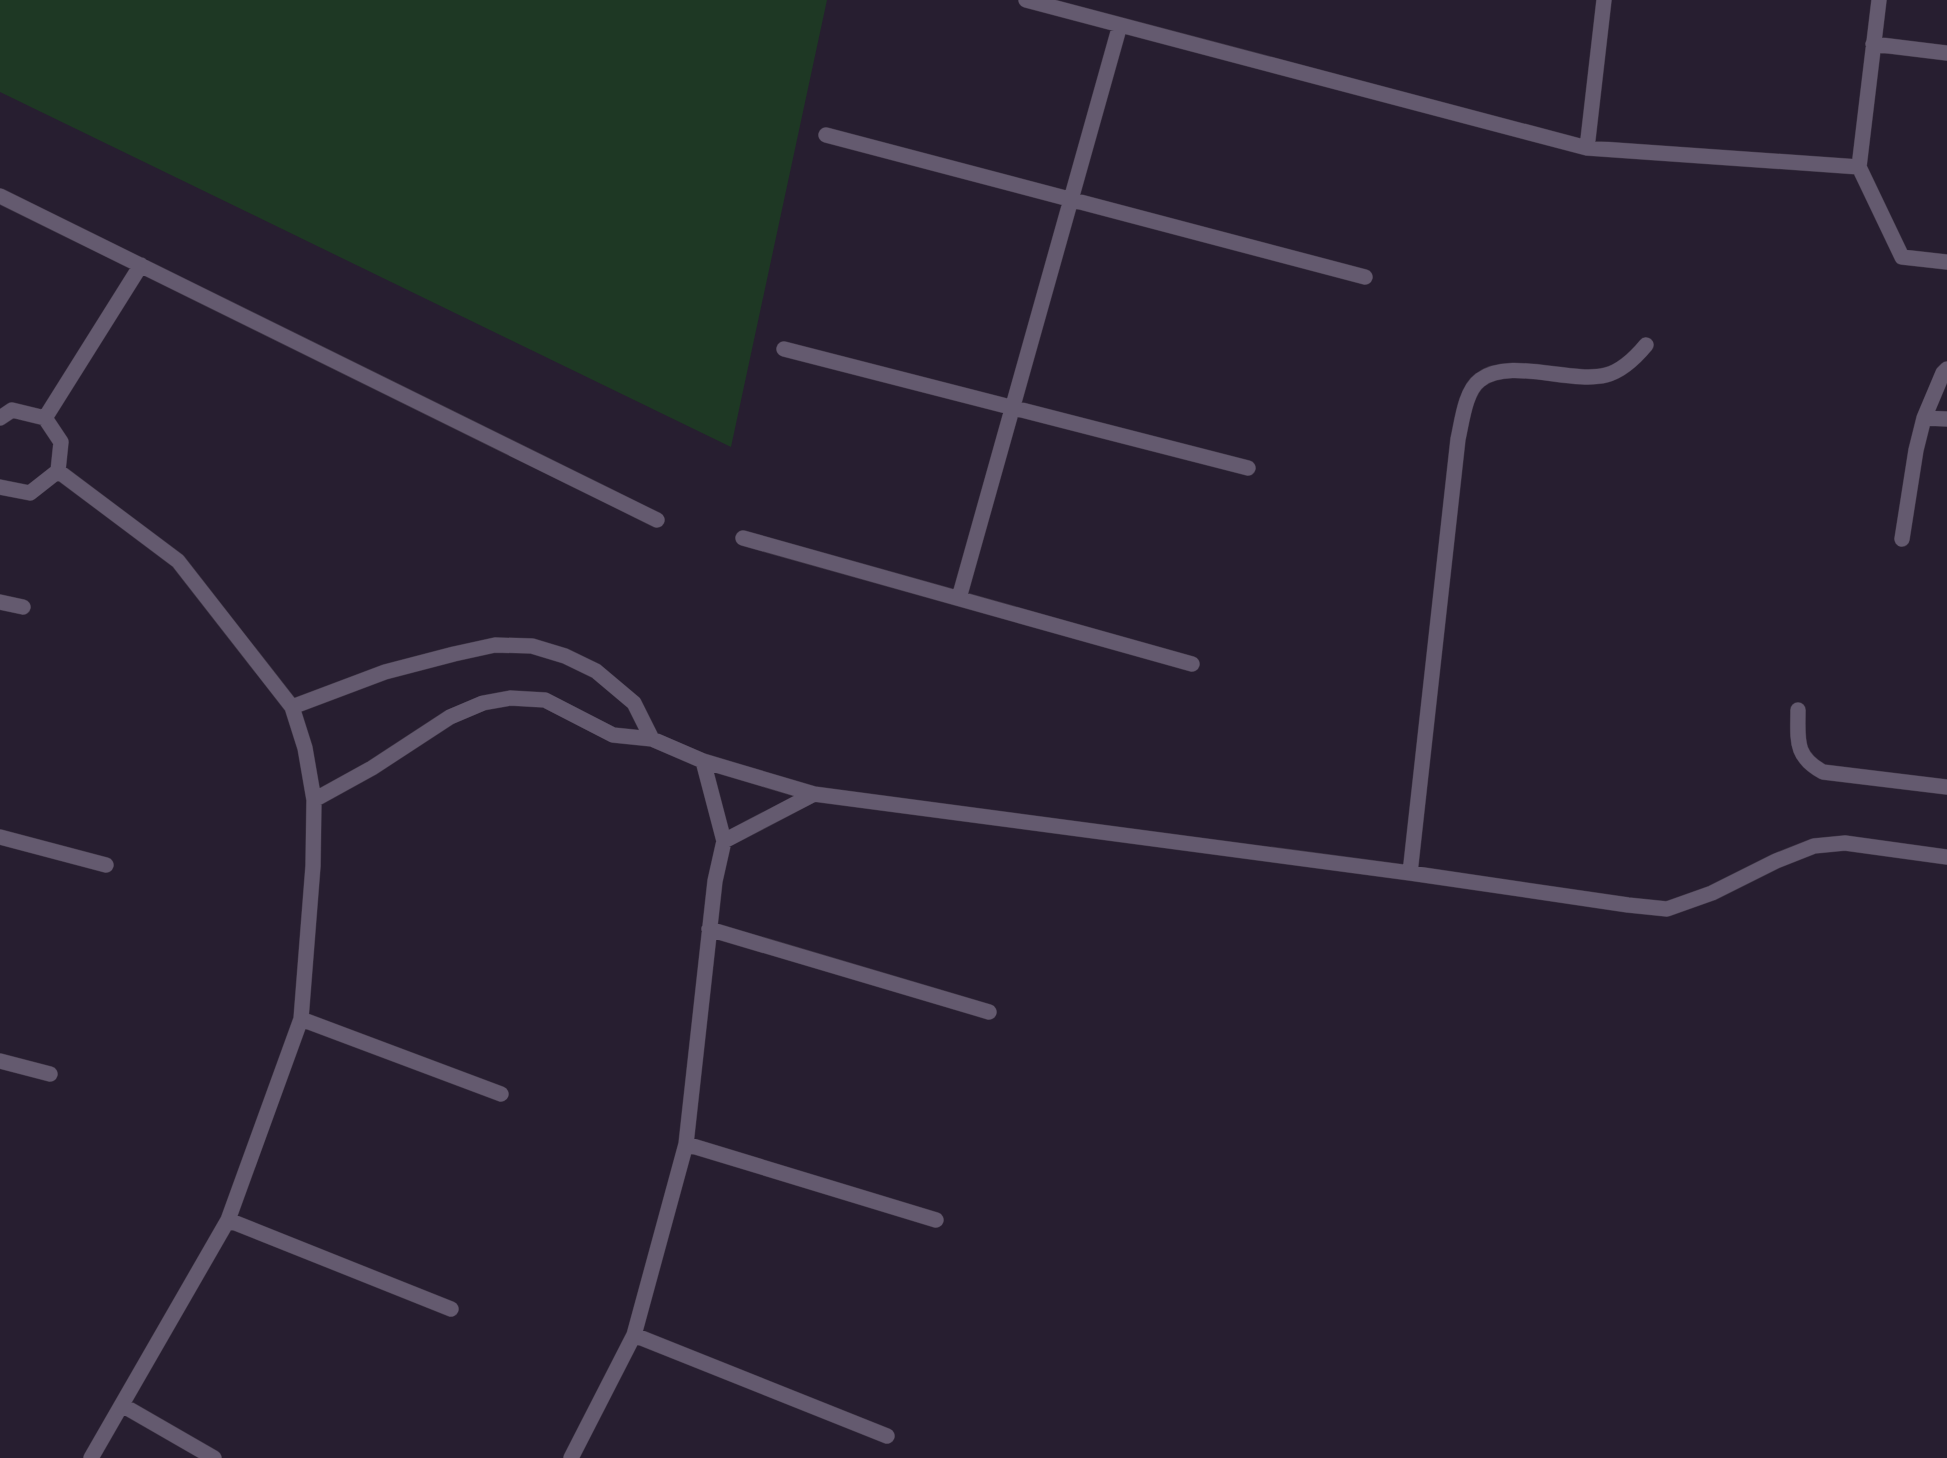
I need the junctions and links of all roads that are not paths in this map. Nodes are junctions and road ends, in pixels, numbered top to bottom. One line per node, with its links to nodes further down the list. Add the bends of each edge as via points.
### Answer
1 (1026, 0): 4 (street)
2 (1604, 0): 8 (street)
3 (1879, 0): 5 (street)
4 (1120, 25): 8 (street); 11 (street)
5 (1874, 44): 6 (street); 9 (street)
6 (1947, 53)
7 (826, 135): 11 (street)
8 (1587, 148): 9 (street)
9 (1859, 167): 12 (street, via 1902,257)
10 (0, 196): 13 (street)
11 (1071, 199): 14 (street); 18 (street)
12 (1947, 262)
13 (141, 265): 20 (street); 26 (street)
14 (1365, 277)
15 (1646, 345): 44 (street, via 1633,360 1606,375 1506,370 1480,380 1466,400 1458,439)
16 (784, 349): 18 (street)
17 (1947, 369): 21 (street)
18 (1013, 407): 23 (street); 29 (street)
19 (0, 418): 20 (street, via 12,410)
20 (45, 418): 24 (street, via 61,442)
21 (1924, 418): 22 (street); 28 (street)
22 (1947, 419)
23 (1248, 468)
24 (58, 471): 25 (street, via 30,493); 33 (street, via 178,561)
25 (0, 487)
26 (657, 520)
27 (743, 538): 29 (street)
28 (1902, 539)
29 (959, 598): 32 (street)
30 (0, 602): 31 (street)
31 (23, 608)
32 (1192, 664)
33 (292, 707): 35 (street, via 385,672 454,654 495,645 532,646 596,671 634,703); 39 (street, via 305,748)
34 (1798, 710): 37 (street, via 1802,754 1809,764 1823,772)
35 (652, 740): 36 (street); 39 (street, via 612,735 545,700 510,698 483,703 450,717)
36 (703, 761): 38 (street); 41 (street)
37 (1947, 787)
38 (814, 794): 41 (street); 44 (street)
39 (314, 800): 47 (street)
40 (0, 837): 43 (street)
41 (724, 841): 45 (street)
42 (1947, 857): 44 (street, via 1845,843 1814,846 1712,893 1667,909)
43 (106, 865)
44 (1410, 873)
45 (709, 929): 46 (street); 51 (street)
46 (988, 1012)
47 (301, 1019): 50 (street); 52 (street)
48 (0, 1061): 49 (street)
49 (50, 1074)
50 (501, 1094)
51 (686, 1144): 53 (street); 55 (street)
52 (228, 1220): 54 (street); 56 (street)
53 (936, 1220)
54 (451, 1309)
55 (634, 1335): 57 (street); 60 (street)
56 (122, 1405): 58 (street); 59 (street)
57 (887, 1436)
58 (91, 1458)
59 (214, 1458)
60 (571, 1458)

